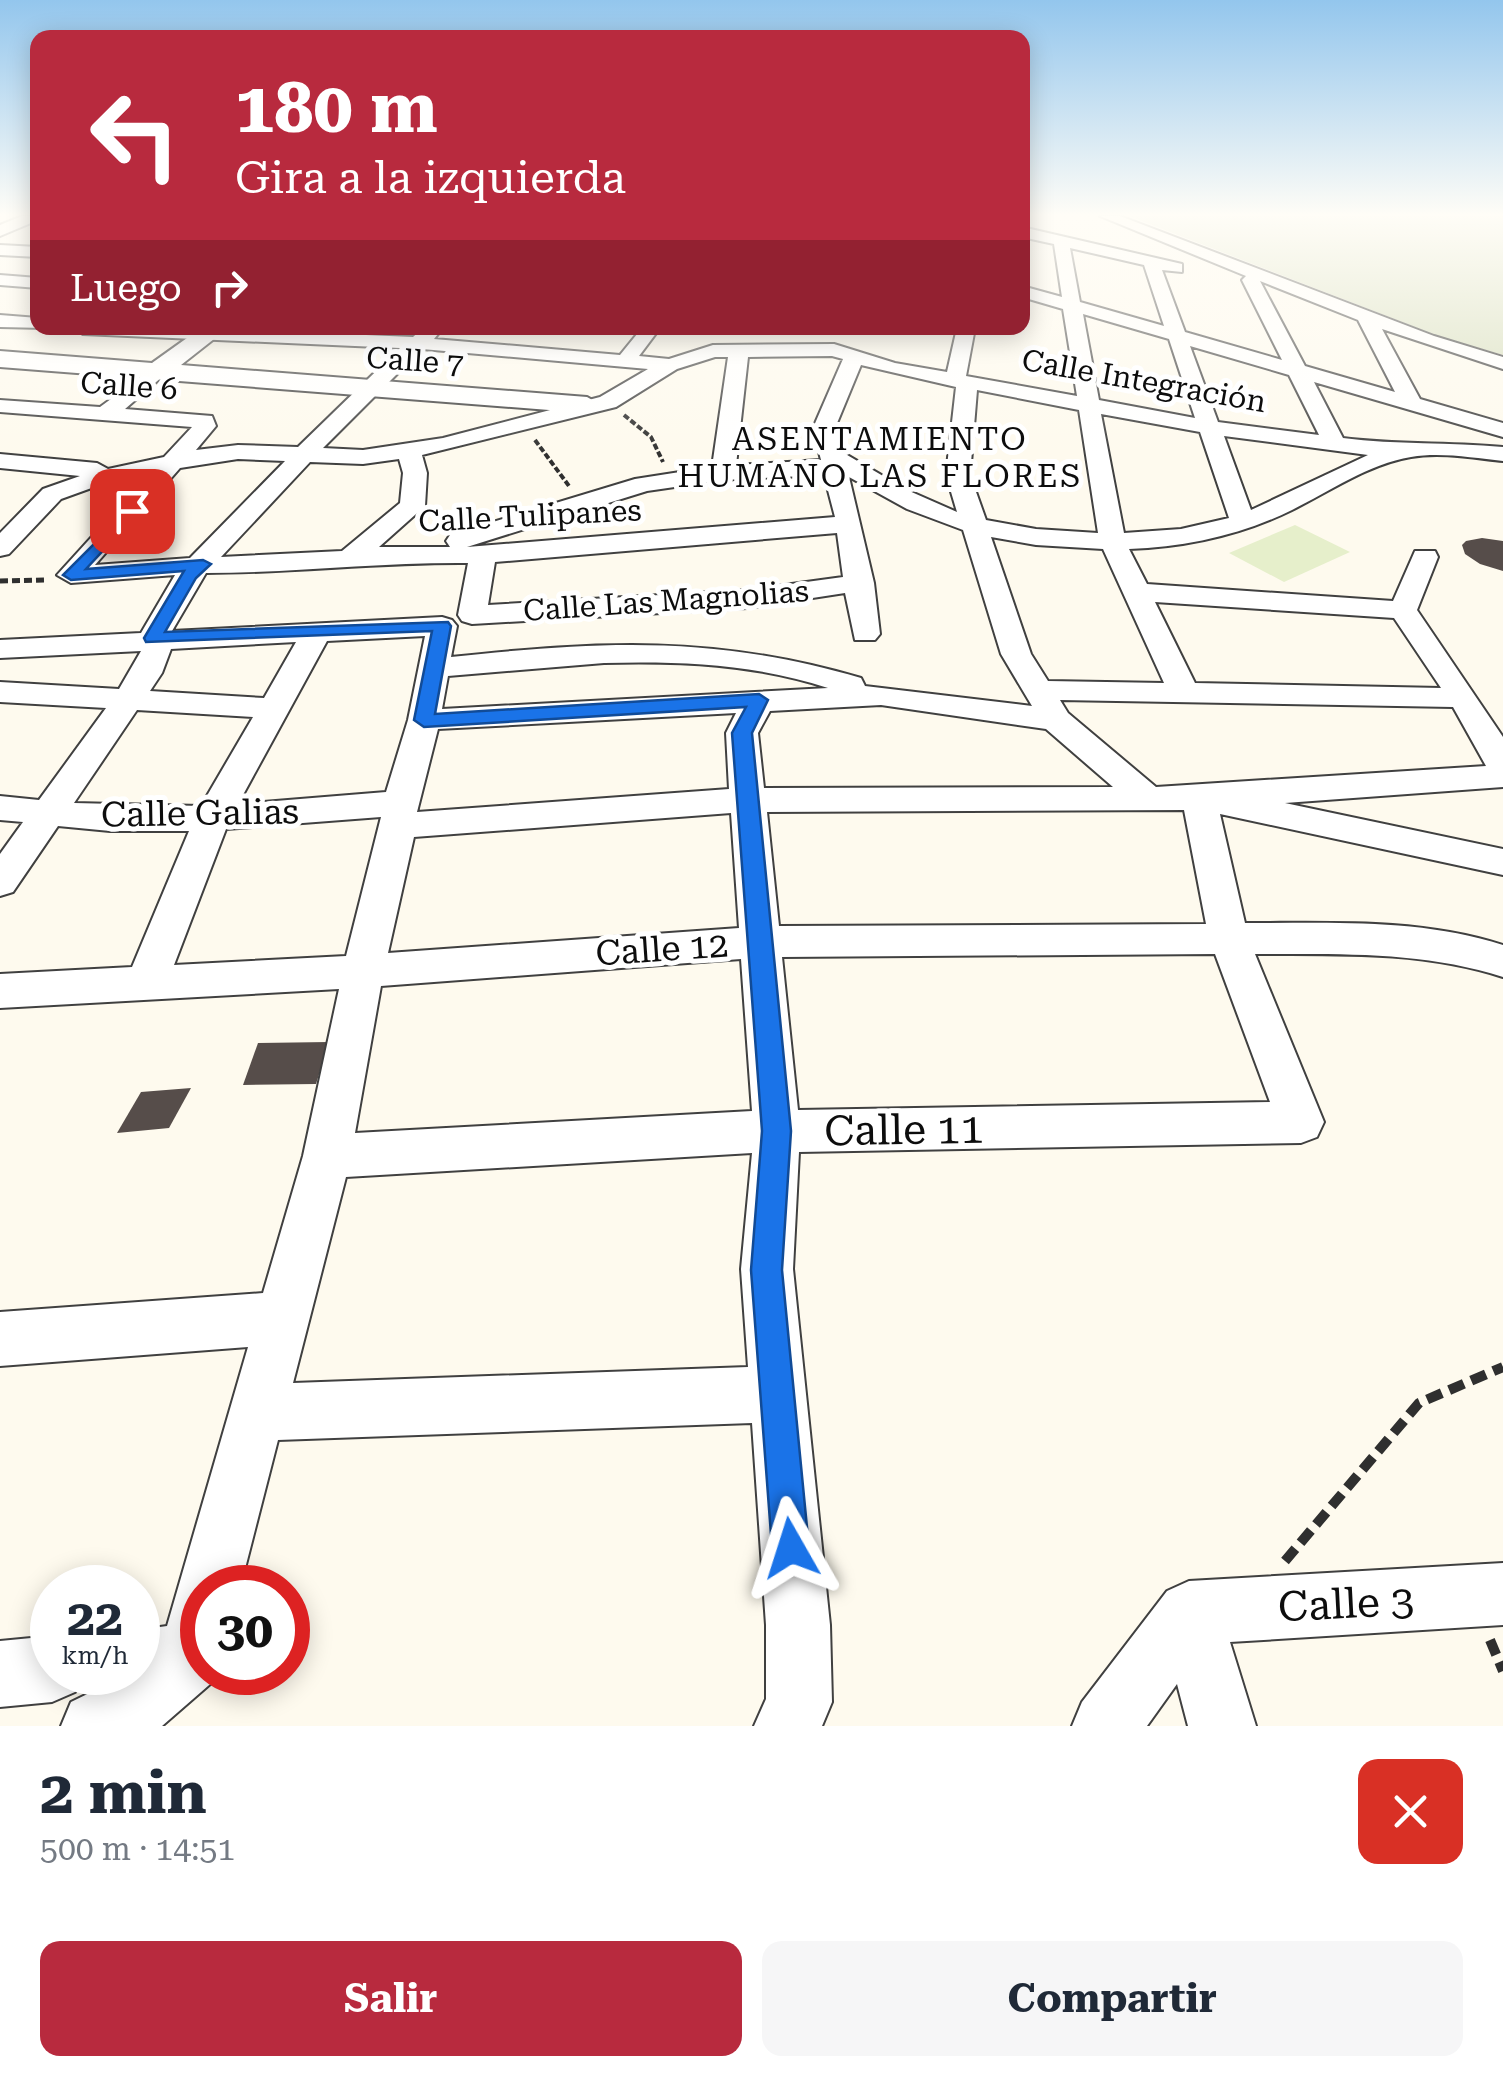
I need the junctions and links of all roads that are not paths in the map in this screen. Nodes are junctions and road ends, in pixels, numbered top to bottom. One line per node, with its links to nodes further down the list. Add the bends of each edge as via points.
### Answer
1 (1043, 297): 6 (street)
2 (1067, 297): 6 (street)
3 (1159, 297): 14 (street)
4 (1260, 297): 22 (street)
5 (1315, 297): 7 (street)
6 (1068, 303): 14 (street); 29 (street)
7 (1364, 316): 19 (street); 27 (street)
8 (30, 324): 9 (street)
9 (5, 325)
10 (205, 335): 21 (street)
11 (426, 335): 17 (street); 25 (street)
12 (646, 335): 17 (street)
13 (965, 335): 23 (street)
14 (1178, 335): 22 (street); 32 (street)
15 (739, 350): 16 (street, Calle Integración); 20 (street, Calle Integración, via 697,354); 43 (street)
16 (854, 355): 23 (street, Calle Integración); 41 (street, via 824,428)
17 (628, 358): 20 (street)
18 (0, 359): 21 (street, Calle 7)
19 (1493, 360): 24 (street)
20 (670, 365): 26 (street, Calle Integración)
21 (156, 372): 25 (street, Calle 7); 31 (street)
22 (1300, 372): 27 (street); 34 (street)
23 (961, 382): 29 (street, Calle Integración); 46 (street, via 958,475)
24 (1503, 382)
25 (364, 390): 26 (street, Calle 7); 38 (street)
26 (598, 403): 35 (street, Calle Integración)
27 (1412, 404): 33 (street)
28 (0, 406): 30 (street, Calle 6)
29 (1090, 406): 32 (street, Calle Integración); 48 (street)
30 (62, 412): 31 (street, Calle 6); 39 (street)
31 (105, 414): 40 (street, Calle 6, via 204,422)
32 (1207, 427): 34 (street, Calle Integración); 44 (street)
33 (1503, 430)
34 (1335, 444): 36 (street, Calle Integración)
35 (409, 452): 38 (street, Calle Integración); 52 (street, via 412,506)
36 (1399, 452): 37 (street, Calle Integración); 44 (street, Calle Integración)
37 (1503, 454)
38 (302, 455): 40 (street, Calle Integración, via 238,452); 53 (street)
39 (0, 458): 42 (street, via 86,470)
40 (177, 461): 42 (street, Calle Integración); 53 (street, Calle Tulipanes, via 71,575)
41 (830, 461): 43 (street, Calle Tulipanes); 45 (street); 46 (street, Calle Integración)
42 (140, 469): 47 (street, via 52,494)
43 (722, 473): 49 (street, Calle Tulipanes, via 644,484 472,538)
44 (1243, 522): 48 (street, Calle Integración, via 1172,538)
45 (849, 524): 50 (street, Calle Tulipanes); 54 (street)
46 (972, 525): 48 (street, Calle Integración, via 1019,536); 62 (street, via 1016,654)
47 (4, 540)
48 (1112, 540): 55 (street)
49 (392, 554): 50 (street, Calle Tulipanes); 52 (street, Calle Tulipanes)
50 (483, 555): 59 (street)
51 (1425, 557): 56 (street)
52 (350, 558): 53 (street, Calle Tulipanes)
53 (203, 564): 60 (street, via 189,575)
54 (860, 584): 58 (street); 59 (street, Calle Las Magnolias)
55 (1137, 592): 56 (street); 64 (street)
56 (1403, 610): 66 (street)
57 (316, 634): 59 (street, Calle Las Magnolias); 60 (street, Calle Las Magnolias); 69 (street)
58 (866, 634)
59 (449, 636): 65 (street, via 779,664); 70 (street)
60 (153, 638): 61 (street, Calle Las Magnolias); 67 (street, via 147,673)
61 (0, 649)
62 (1038, 690): 64 (street); 71 (street)
63 (0, 692): 67 (street)
64 (1184, 693): 66 (street)
65 (881, 694): 68 (street); 71 (street)
66 (1464, 698): 72 (street)
67 (127, 699): 69 (street); 78 (street)
68 (759, 700): 70 (street); 76 (street, via 742,733)
69 (274, 708): 80 (street)
70 (424, 720): 79 (street)
71 (1056, 720): 75 (street)
72 (1503, 766)
73 (1503, 776): 74 (street)
74 (1199, 798): 75 (street, Calle Galias); 81 (street); 83 (street)
75 (1148, 799): 76 (street, Calle Galias)
76 (748, 800): 79 (street, Calle Galias); 84 (street)
77 (0, 808): 78 (street, Calle Galias)
78 (49, 812): 80 (street, Calle Galias); 82 (street)
79 (399, 815): 80 (street, Calle Galias); 86 (street)
80 (212, 818): 87 (street)
81 (1503, 862)
82 (0, 882)
83 (1228, 936): 84 (street, Calle 12); 85 (street, Calle 12, via 1362,938 1467,949); 89 (street, Calle 11, via 1301,1122)
84 (762, 942): 86 (street, Calle 12); 89 (street)
85 (1503, 961)
86 (363, 971): 87 (street, Calle 12); 90 (street)
87 (147, 980): 88 (street, Calle 12)
88 (0, 991)
89 (776, 1131): 90 (street, Calle 11); 93 (street, via 767,1270)
90 (328, 1156): 91 (street)
91 (281, 1318): 92 (street); 94 (street)
92 (0, 1339)
93 (776, 1394): 94 (street); 102 (street, via 798,1625 799,1702)
94 (255, 1413): 95 (street)
95 (215, 1565)
96 (1503, 1594): 97 (street, Calle 3)
97 (1217, 1611): 103 (street); 104 (street)
98 (178, 1644): 101 (street, via 132,1708)
99 (30, 1671): 100 (street)
100 (0, 1674)
101 (96, 1726)
102 (788, 1726)
103 (1106, 1726)
104 (1222, 1726)

